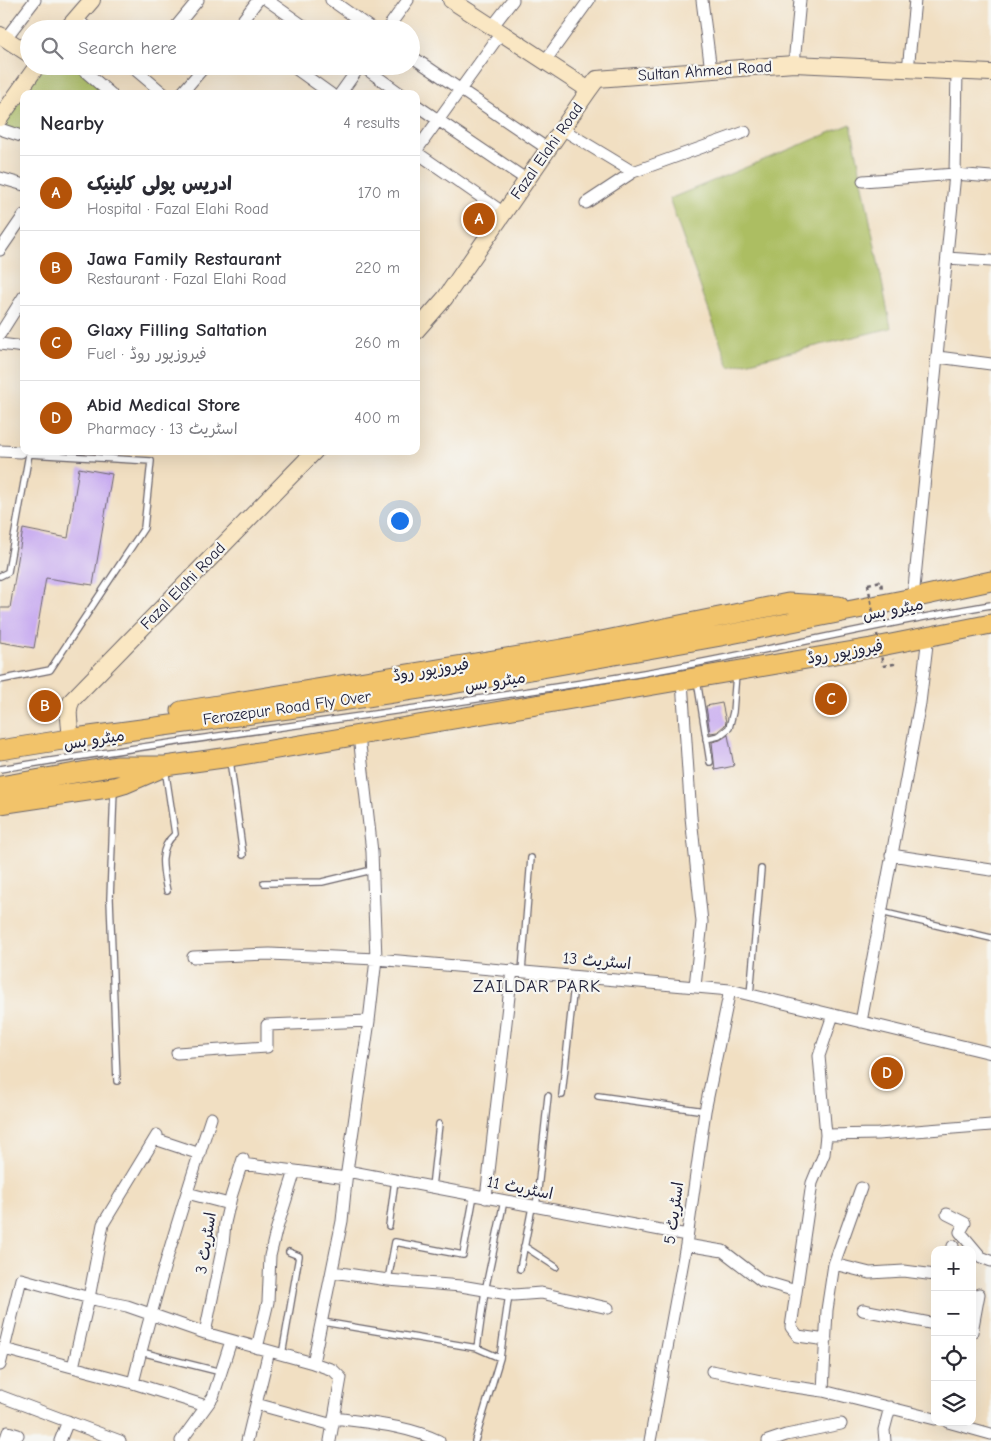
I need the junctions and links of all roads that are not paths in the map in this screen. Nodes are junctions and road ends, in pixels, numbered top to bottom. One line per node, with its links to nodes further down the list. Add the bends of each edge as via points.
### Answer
1 (35, 0): 21 (street)
2 (92, 0): 14 (street)
3 (198, 0): 15 (street)
4 (258, 0): 16 (street)
5 (267, 0): 17 (street)
6 (331, 0): 18 (street)
7 (408, 0): 19 (street)
8 (513, 0): 20 (street)
9 (589, 0): 24 (street)
10 (702, 0): 27 (street)
11 (800, 0): 25 (street)
12 (915, 0): 26 (street)
13 (458, 2): 20 (street)
14 (80, 20)
15 (181, 20)
16 (244, 20)
17 (295, 20)
18 (359, 20)
19 (394, 20)
20 (497, 30): 24 (street); 43 (street)
21 (3, 37): 22 (street)
22 (20, 48)
23 (420, 62): 43 (street)
24 (545, 62): 44 (street)
25 (794, 64): 26 (street, Sultan Ahmed Road); 27 (street, Sultan Ahmed Road)
26 (908, 70): 28 (street, Sultan Ahmed Road)
27 (711, 71): 44 (street, Sultan Ahmed Road, via 597,79)
28 (958, 72): 29 (street, Sultan Ahmed Road); 56 (street)
29 (991, 73)
30 (31, 75): 46 (street)
31 (89, 75): 37 (street)
32 (144, 75): 38 (street)
33 (197, 75): 39 (street)
34 (305, 75): 40 (street)
35 (354, 75): 41 (street)
36 (374, 75): 42 (street)
37 (106, 90)
38 (160, 90)
39 (184, 90)
40 (325, 90)
41 (343, 90)
42 (394, 90)
43 (460, 90): 47 (street); 53 (street)
44 (589, 90): 49 (street, Fazal Elahi Road)
45 (420, 108): 47 (street)
46 (0, 118)
47 (438, 120): 52 (street); 59 (street)
48 (0, 129): 51 (street)
49 (562, 129): 53 (street, Fazal Elahi Road); 55 (street)
50 (745, 132): 55 (street)
51 (20, 136)
52 (420, 146)
53 (548, 149): 59 (street, Fazal Elahi Road)
54 (420, 155): 63 (street)
55 (633, 172): 62 (street)
56 (956, 174): 57 (street); 60 (street); 66 (street)
57 (991, 177)
58 (0, 178): 61 (street)
59 (527, 180): 63 (street, Fazal Elahi Road)
60 (863, 181)
61 (20, 184)
62 (586, 203)
63 (504, 213): 69 (street, Fazal Elahi Road, via 445,298)
64 (20, 221): 65 (street)
65 (0, 250)
66 (947, 258): 67 (street); 73 (street)
67 (991, 261)
68 (20, 307): 70 (street)
69 (420, 326)
70 (0, 334)
71 (0, 344): 72 (street)
72 (20, 346)
73 (938, 357): 74 (street); 82 (street)
74 (991, 364)
75 (0, 451): 76 (street)
76 (20, 452)
77 (29, 455): 80 (lane, via 8,572)
78 (46, 455): 89 (lane, via 151,461 144,528 50,670)
79 (308, 455): 91 (street, Fazal Elahi Road, via 72,700 68,712)
80 (0, 576)
81 (991, 581): 82 (main road, فیروزپور روڈ)
82 (913, 598): 84 (main road, فیروزپور روڈ)
83 (991, 605): 99 (lane, میٹرو بس, bridge, via 646,673)
84 (862, 608): 86 (main road, فیروزپور روڈ); 91 (main road, فیروزپور روڈ, via 788,603 562,648)
85 (991, 624): 87 (main road, فیروزپور روڈ)
86 (721, 636): 95 (main road, Ferozepur Road Fly Over, via 452,684)
87 (928, 636): 88 (main road, فیروزپور روڈ); 104 (street, via 920,703)
88 (736, 672): 90 (main road, فیروزپور روڈ); 93 (lane, via 729,728 719,736)
89 (0, 680)
90 (689, 680): 92 (main road, فیروزپور روڈ); 93 (lane); 117 (street, via 691,817 702,922)
91 (70, 728): 94 (main road, فیروزپور روڈ)
92 (358, 736): 96 (main road, فیروزپور روڈ); 107 (street)
93 (706, 739): 97 (lane)
94 (0, 741)
95 (0, 750)
96 (230, 757): 98 (main road, فیروزپور روڈ); 103 (lane)
97 (710, 762)
98 (165, 766): 100 (main road, فیروزپور روڈ, via 116,766); 101 (main road, فیروزپور روڈ); 110 (lane, via 175,834 164,847 162,862)
99 (0, 768)
100 (0, 786)
101 (114, 787): 102 (main road, فیروزپور روڈ); 125 (lane, via 110,899)
102 (0, 804)
103 (243, 855)
104 (891, 856): 108 (street); 111 (street)
105 (531, 858): 115 (lane)
106 (761, 869): 119 (lane)
107 (372, 870): 109 (lane, via 322,882); 114 (street)
108 (991, 870)
109 (264, 883)
110 (168, 891)
111 (881, 912): 112 (lane); 122 (street)
112 (991, 938)
113 (193, 957): 114 (street, اسٹریٹ 13, via 270,954)
114 (376, 959): 115 (street, اسٹریٹ 13); 121 (street)
115 (517, 971): 116 (street, اسٹریٹ 13); 143 (street)
116 (575, 976): 117 (street, اسٹریٹ 13); 126 (lane)
117 (695, 986): 118 (street, اسٹریٹ 13)
118 (730, 990): 119 (street, اسٹریٹ 13); 129 (street, اسٹریٹ 5)
119 (750, 995): 120 (street, اسٹریٹ 13)
120 (833, 1015): 122 (street, اسٹریٹ 13); 133 (street, via 819,1056)
121 (369, 1021): 123 (street, via 267,1024 267,1047); 137 (street)
122 (862, 1022): 124 (street, اسٹریٹ 13)
123 (177, 1052)
124 (991, 1053)
125 (117, 1081)
126 (562, 1095)
127 (548, 1096): 146 (lane)
128 (598, 1096): 129 (lane)
129 (705, 1111): 149 (street, اسٹریٹ 5)
130 (211, 1118): 134 (street)
131 (439, 1124): 139 (lane)
132 (991, 1125): 133 (street)
133 (826, 1135): 160 (street, via 824,1154 812,1183)
134 (200, 1154): 141 (street); 163 (street, via 156,1137 103,1224)
135 (242, 1162): 136 (street, اسٹریٹ 11); 145 (street, اسٹریٹ 3)
136 (295, 1171): 137 (street, اسٹریٹ 11); 173 (street, via 270,1256 268,1302)
137 (346, 1174): 138 (street, اسٹریٹ 11); 156 (street)
138 (395, 1180): 139 (street, اسٹریٹ 11); 148 (lane)
139 (432, 1187): 142 (street, اسٹریٹ 11)
140 (861, 1188): 153 (street)
141 (187, 1193): 145 (street); 167 (street)
142 (474, 1195): 143 (street, اسٹریٹ 11); 158 (lane, via 463,1255 395,1242)
143 (486, 1198): 144 (street, اسٹریٹ 11)
144 (504, 1201): 146 (street, اسٹریٹ 11); 159 (lane)
145 (229, 1204): 170 (street, اسٹریٹ 3)
146 (534, 1207): 149 (street, اسٹریٹ 11); 150 (lane)
147 (947, 1214): 152 (street, via 965,1223 960,1232 981,1257)
148 (389, 1226)
149 (686, 1240): 160 (street, اسٹریٹ 11, via 723,1251 762,1281); 206 (street, اسٹریٹ 5)
150 (524, 1246): 154 (lane); 155 (lane)
151 (290, 1252): 178 (lane, via 299,1256)
152 (991, 1261)
153 (834, 1264): 157 (street, via 870,1273 904,1271); 172 (street)
154 (556, 1267)
155 (520, 1269)
156 (333, 1272): 158 (street); 168 (street)
157 (931, 1274)
158 (388, 1280): 159 (street)
159 (485, 1291): 161 (street); 174 (lane)
160 (796, 1291): 172 (street, via 791,1327 798,1336)
161 (509, 1294): 164 (street, via 541,1293); 179 (lane)
162 (979, 1294): 166 (street)
163 (89, 1298): 167 (street); 175 (street, via 21,1279); 182 (street)
164 (608, 1308)
165 (863, 1310): 169 (street)
166 (976, 1310)
167 (150, 1314): 170 (street); 177 (street)
168 (323, 1322): 174 (lane); 180 (street)
169 (931, 1323)
170 (205, 1333): 171 (street)
171 (231, 1340): 173 (street); 184 (street)
172 (826, 1340): 186 (street)
173 (257, 1348): 176 (street)
174 (477, 1348): 179 (lane)
175 (4, 1349): 181 (street); 182 (street)
176 (269, 1351): 178 (street); 188 (street)
177 (141, 1352): 184 (lane); 185 (street)
178 (282, 1355): 180 (street)
179 (500, 1358): 205 (lane)
180 (313, 1363): 192 (street, via 333,1370 341,1378)
181 (0, 1365)
182 (73, 1367): 185 (street)
183 (712, 1371): 186 (street)
184 (221, 1372): 189 (street, via 213,1397)
185 (134, 1383): 189 (street)
186 (823, 1391): 190 (street)
187 (0, 1396): 193 (street)
188 (256, 1404): 192 (street); 202 (street)
189 (206, 1406): 201 (street)
190 (890, 1407): 191 (street); 208 (street, via 884,1430)
191 (931, 1418)
192 (334, 1421): 203 (street); 204 (street, via 404,1429)
193 (68, 1422): 199 (street); 200 (street)
194 (840, 1424): 207 (street)
195 (962, 1426): 197 (street)
196 (18, 1434): 198 (street, via 8,1432)
197 (991, 1434)
198 (5, 1441)
199 (60, 1441)
200 (120, 1441)
201 (181, 1441)
202 (247, 1441)
203 (330, 1441)
204 (439, 1441)
205 (475, 1441)
206 (650, 1441)
207 (768, 1441)
208 (885, 1441)

